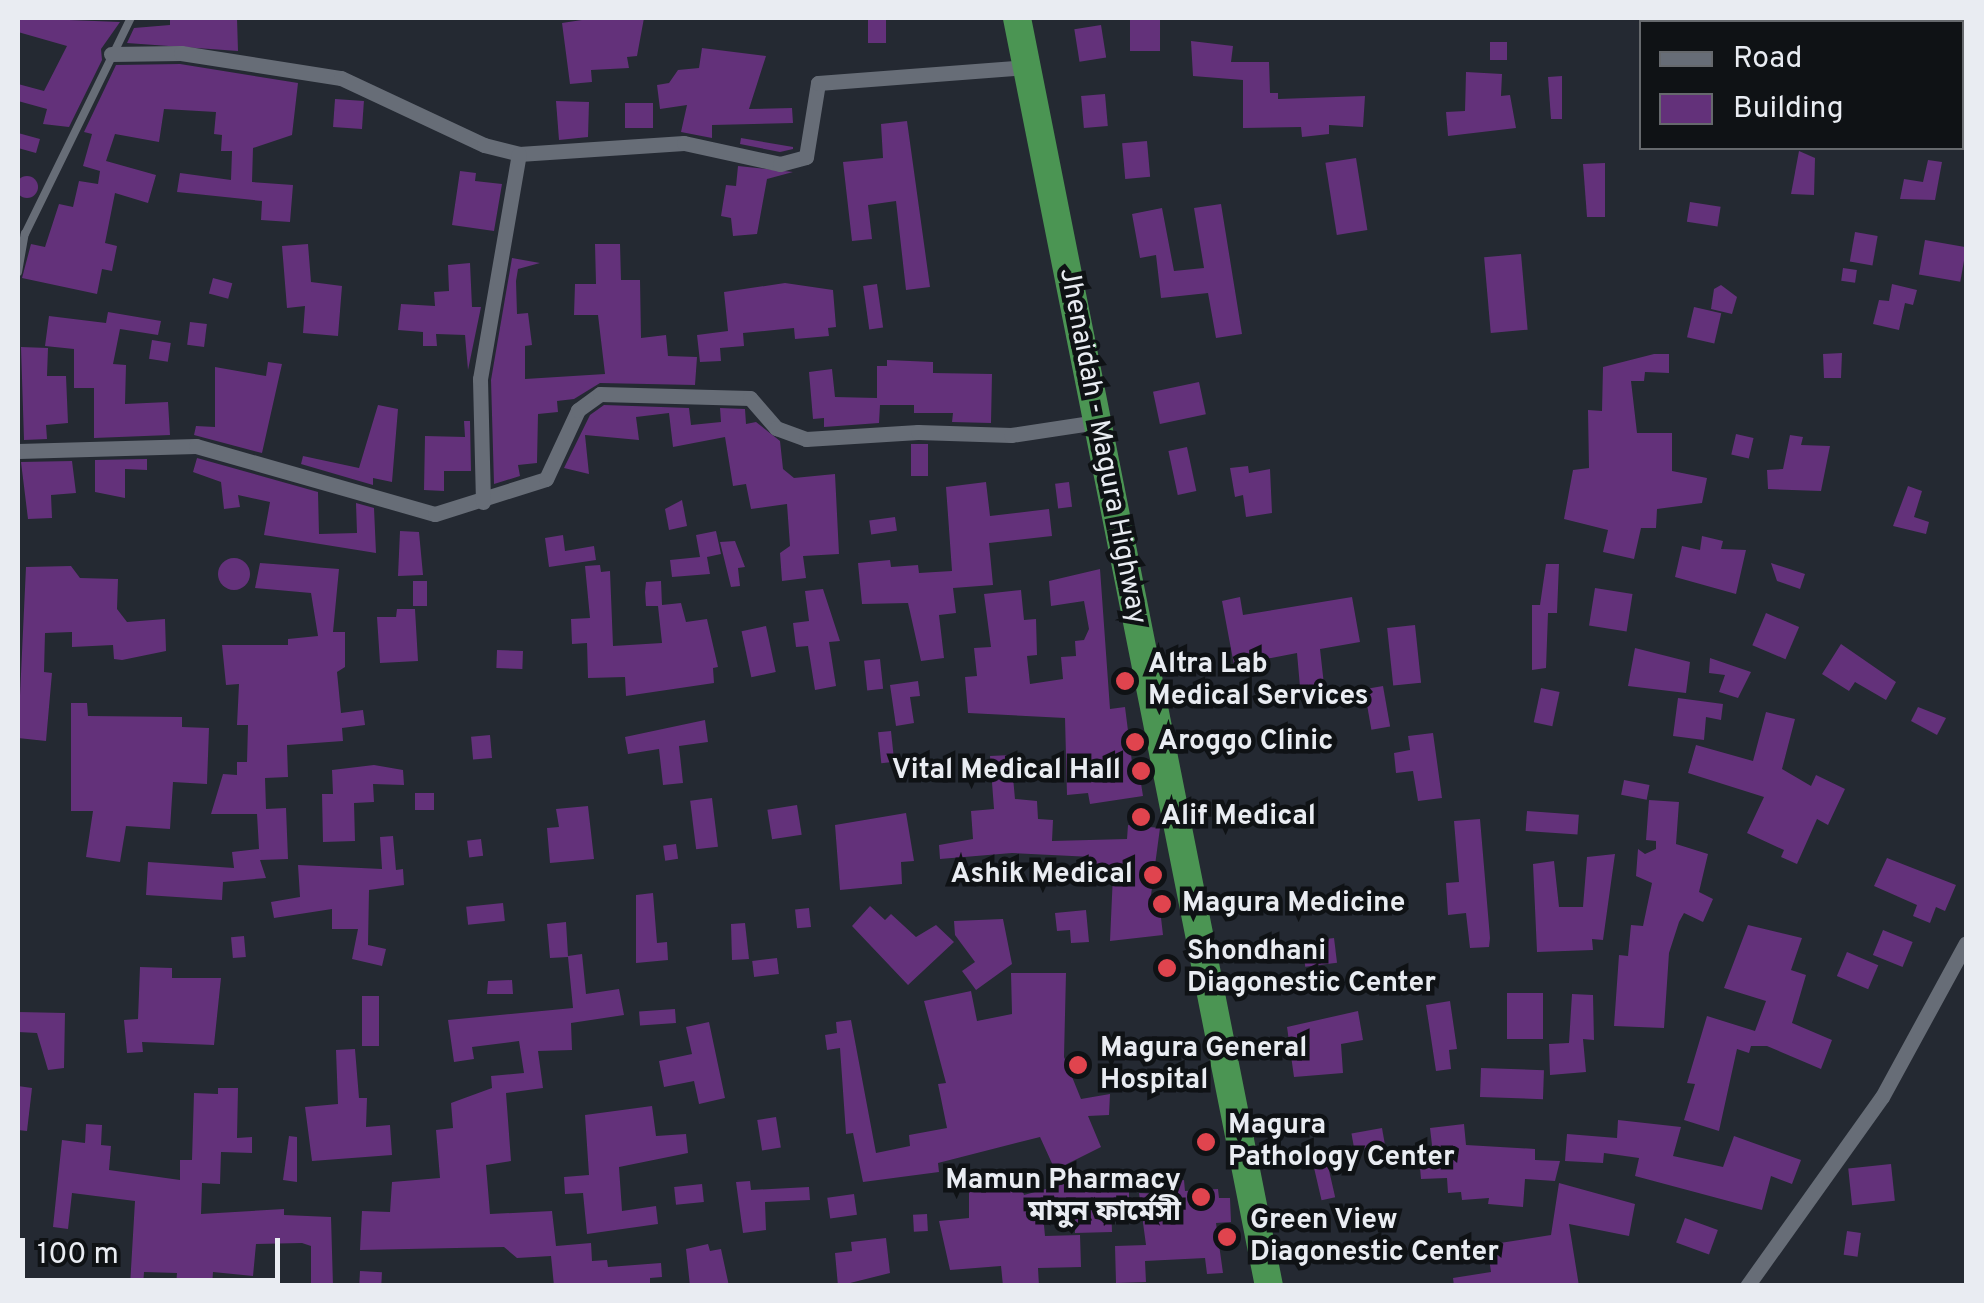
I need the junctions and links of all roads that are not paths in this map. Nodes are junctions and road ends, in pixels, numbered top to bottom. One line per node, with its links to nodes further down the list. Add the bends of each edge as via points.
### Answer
1 (131, 18): 3 (lane)
2 (1017, 18): 4 (highway, Jhenaidah - Magura Highway)
3 (112, 54): 5 (street, via 181,53 341,78 484,145); 6 (lane, via 25,234)
4 (1027, 68): 5 (street, via 818,83 806,158 798,163 684,143); 7 (highway, Jhenaidah - Magura Highway)
5 (519, 154): 9 (street, via 480,379)
6 (18, 272)
7 (1098, 422): 9 (street, via 1010,435 806,440 776,428 750,398 600,394 578,410 546,479); 11 (highway, Jhenaidah - Magura Highway)
8 (18, 451): 9 (street, via 196,446 435,514)
9 (483, 502)
10 (1966, 943): 12 (street, via 1882,1097)
11 (1269, 1286)
12 (1747, 1286)

